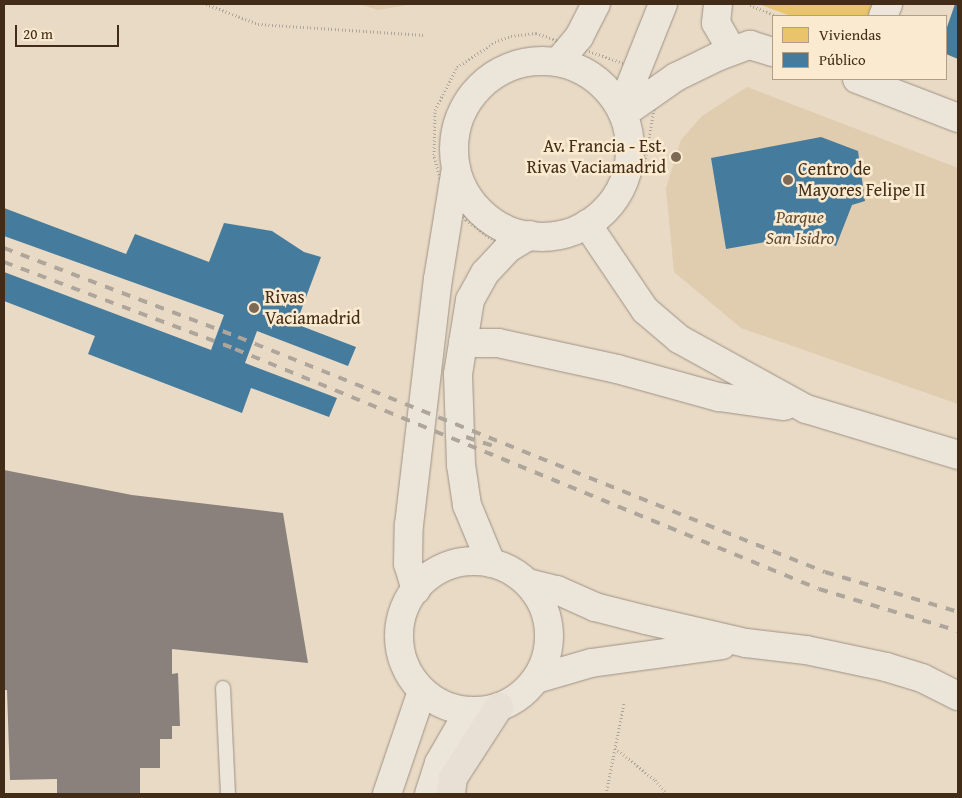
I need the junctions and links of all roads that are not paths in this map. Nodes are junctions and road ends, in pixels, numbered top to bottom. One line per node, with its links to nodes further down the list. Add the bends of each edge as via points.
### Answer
1 (596, 4): 6 (street)
2 (663, 4): 8 (street)
3 (718, 4): 4 (street, via 716,23)
4 (732, 51): 5 (street, via 750,46); 8 (street, via 676,78)
5 (772, 52)
6 (566, 53): 8 (street, via 595,79); 10 (street, via 513,66 482,85 469,100 457,128)
7 (860, 80): 9 (street)
8 (622, 112): 11 (street, via 629,141 628,169 608,206)
9 (958, 118)
10 (456, 168): 12 (street, via 466,192 483,213); 18 (street, via 438,279 410,525 408,564)
11 (590, 228): 12 (street); 14 (street, via 627,288 661,324 707,356)
12 (521, 241): 13 (street, via 485,272 470,300)
13 (463, 343): 14 (street, via 498,343 617,369 719,397); 16 (street, via 458,374 461,465 467,505)
14 (806, 409): 15 (street)
15 (958, 455)
16 (491, 563): 17 (street, via 506,568); 18 (street, via 472,561 445,567)
17 (528, 583): 19 (street, via 556,590 595,607); 20 (street, via 542,605 549,630 547,656)
18 (416, 590): 22 (street, via 404,610 399,641 404,664)
19 (746, 643): 20 (street, via 591,663); 23 (street, via 806,650 886,667 922,678)
20 (536, 680): 24 (street, via 519,696)
21 (223, 688): 26 (lane)
22 (422, 690): 25 (street, via 444,705); 27 (street)
23 (958, 696)
24 (498, 708): 25 (street); 29 (highway, via 453,778)
25 (469, 711): 28 (street, via 439,763)
26 (228, 794)
27 (387, 794)
28 (429, 794)
29 (451, 794)

